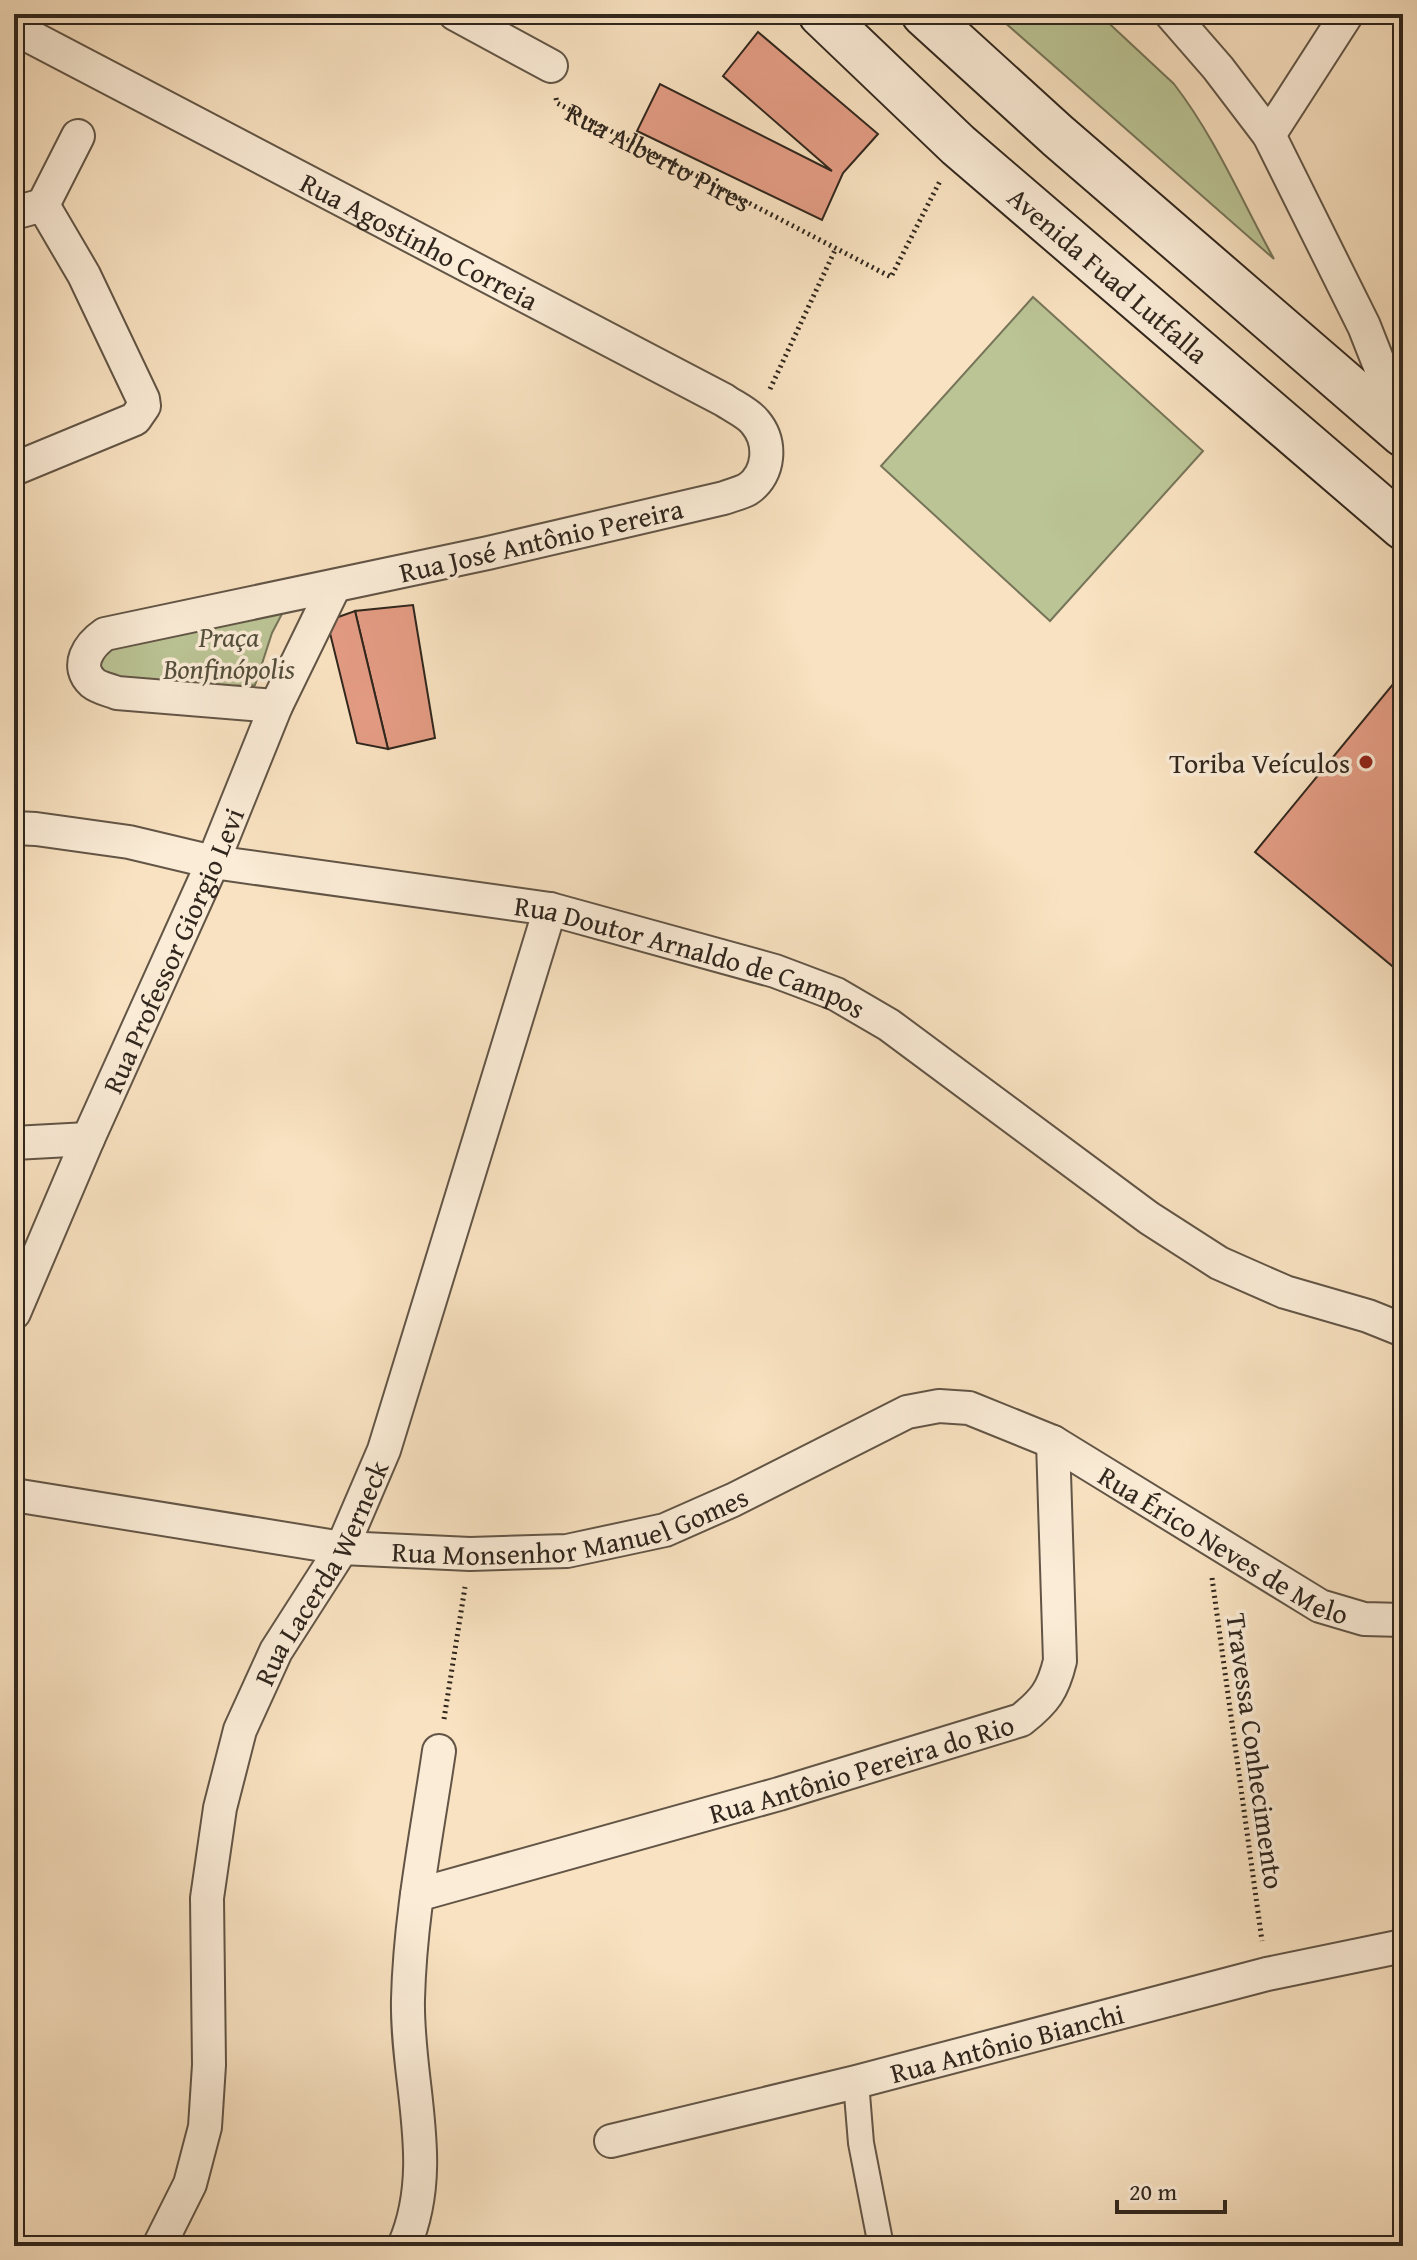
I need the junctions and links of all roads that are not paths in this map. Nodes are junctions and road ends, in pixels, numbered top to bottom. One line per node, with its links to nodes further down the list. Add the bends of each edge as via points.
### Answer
1 (455, 14): 7 (street, Rua Alberto Pires)
2 (821, 14): 15 (main road, Avenida Fuad Lutfalla, via 958,145)
3 (924, 14): 12 (main road)
4 (1171, 14): 8 (street)
5 (1347, 14): 8 (street)
6 (14, 28): 14 (street, Rua Agostinho Correia, via 755,421 767,458 761,477)
7 (551, 66)
8 (1269, 135): 11 (street, via 1364,326)
9 (78, 136): 10 (street)
10 (28, 209): 13 (street, via 84,275 144,406 135,419)
11 (1403, 425)
12 (1403, 434)
13 (14, 469)
14 (747, 490): 16 (street, Rua José Antônio Pereira)
15 (1403, 527)
16 (334, 587): 17 (street, Rua Professor Giorgio Levi); 17 (street, via 105,634 84,659 85,673 94,685 117,693)
17 (276, 706): 19 (street, Rua Professor Giorgio Levi)
18 (14, 828): 19 (street, Rua Doutor Arnaldo de Campos, via 129,842)
19 (213, 862): 20 (street, Rua Doutor Arnaldo de Campos); 21 (street, Rua Professor Giorgio Levi)
20 (550, 909): 24 (street, Rua Doutor Arnaldo de Campos, via 775,971 836,994 889,1025 1149,1218 1219,1263 1285,1292); 27 (street, Rua Lacerda Werneck, via 384,1450)
21 (88, 1139): 22 (street); 23 (street, Rua Professor Giorgio Levi)
22 (14, 1143)
23 (14, 1313)
24 (1403, 1330)
25 (1053, 1442): 27 (street, Rua Monsenhor Manuel Gomes, via 969,1408 939,1406 907,1412 665,1530 567,1551 470,1554); 28 (street, Rua Érico Neves de Melo, via 1320,1606 1364,1619); 30 (street, Rua Antônio Pereira do Rio, via 1060,1661 1055,1685 1021,1720)
26 (14, 1495): 27 (street, Rua Monsenhor Manuel Gomes)
27 (342, 1548): 34 (street, Rua Lacerda Werneck, via 276,1651 240,1730 220,1808 207,1898 205,2127 190,2184)
28 (1403, 1620)
29 (439, 1751): 30 (street)
30 (417, 1895): 35 (street, via 408,2000 421,2170 412,2229)
31 (1403, 1946): 32 (street, Rua Antônio Bianchi, via 1267,1974)
32 (856, 2082): 33 (street, Rua Antônio Bianchi); 36 (street, via 861,2143)
33 (611, 2141)
34 (159, 2246)
35 (404, 2246)
36 (881, 2246)

